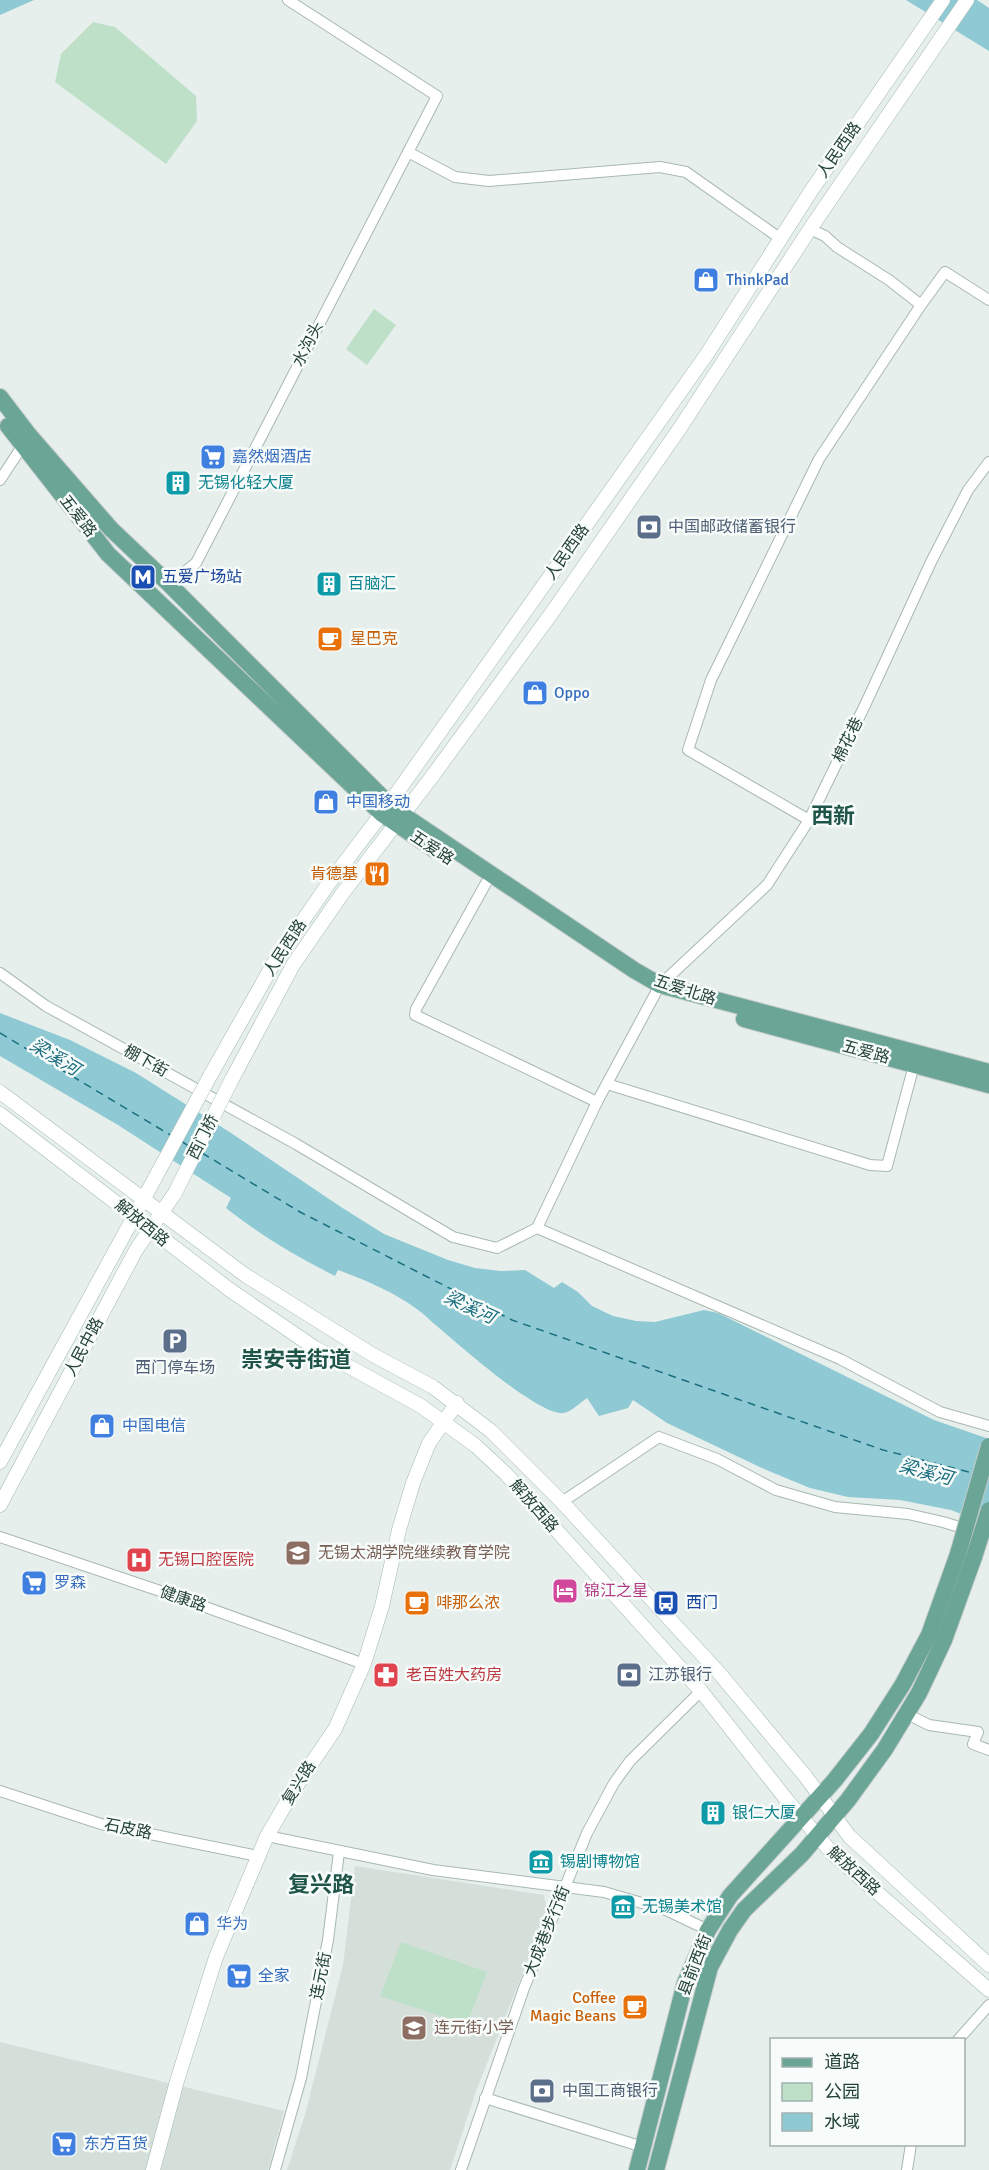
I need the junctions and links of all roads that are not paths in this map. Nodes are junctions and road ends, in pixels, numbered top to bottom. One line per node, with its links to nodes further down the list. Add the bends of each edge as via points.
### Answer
1 (288, 0): 4 (street, 水沟头, via 437,96)
2 (943, 0): 6 (main road, 人民西路)
3 (967, 0): 5 (main road, 人民西路)
4 (408, 152): 6 (street, via 455,177 489,181 660,167 686,172); 14 (street, 水沟头, via 196,563)
5 (810, 229): 8 (street); 15 (main road, 人民西路, via 680,428 558,604)
6 (781, 239): 15 (main road, 人民西路, via 707,354)
7 (989, 300): 8 (street, via 945,272)
8 (921, 305): 16 (street, via 819,459 711,680 688,750)
9 (0, 397): 11 (main road, 五爱路)
10 (0, 416): 11 (main road, 五爱路)
11 (26, 440): 13 (street); 14 (main road, 五爱路, via 111,530); 15 (main road, 五爱路, via 108,554)
12 (989, 462): 16 (street, 棉花巷, via 968,490 931,562)
13 (0, 480)
14 (169, 584): 15 (main road, 五爱路)
15 (392, 814): 17 (main road, 五爱路); 19 (main road, 五爱北路, via 624,964); 22 (main road, 人民西路, via 329,883 275,961); 23 (main road, 人民西路, via 293,965)
16 (808, 820): 19 (street, 棉花巷, via 767,885)
17 (486, 883): 19 (main road, 五爱路); 27 (street, via 415,1015)
18 (0, 973): 34 (street, 棚下街, via 46,1006 296,1144 453,1238 497,1248)
19 (657, 990): 20 (main road, 五爱路); 21 (main road, 五爱北路); 24 (street, 棉花巷)
20 (914, 1065): 24 (street, via 887,1166 870,1165); 25 (main road, 五爱路)
21 (989, 1072)
22 (210, 1076): 29 (main road, 西门桥, bridge)
23 (231, 1081): 30 (main road, 西门桥, bridge)
24 (607, 1084): 27 (street, 棉花巷)
25 (989, 1085)
26 (0, 1092): 31 (main road, 解放西路)
27 (597, 1102): 34 (street, 棉花巷)
28 (0, 1114): 33 (main road, 解放西路)
29 (155, 1178): 31 (main road, 人民中路)
30 (175, 1193): 32 (main road, 人民中路)
31 (142, 1200): 32 (main road, 解放西路); 33 (main road, 人民中路)
32 (162, 1214): 35 (main road, 人民中路); 36 (main road, 解放西路, via 245,1275)
33 (134, 1218): 35 (main road, 解放西路); 40 (main road, 人民中路)
34 (537, 1228): 38 (street, via 840,1359 940,1412)
35 (150, 1231): 37 (main road, 解放西路, via 315,1348); 42 (main road, 人民中路, via 136,1250)
36 (457, 1403): 37 (main road, 复兴路); 41 (main road, 解放西路)
37 (444, 1422): 47 (main road, 复兴路, via 429,1443 413,1483); 48 (main road, 解放西路, via 506,1474)
38 (989, 1426)
39 (989, 1446): 46 (main road, bridge)
40 (0, 1462)
41 (562, 1502): 45 (street, via 659,1437 717,1459 776,1490 836,1507 908,1514); 52 (main road, 解放西路, via 720,1674)
42 (0, 1505)
43 (989, 1510): 46 (main road, bridge)
44 (0, 1537): 47 (street, 健康路)
45 (989, 1537)
46 (966, 1555): 49 (main road, 县前西街, via 944,1640); 52 (main road, 县前西街, via 903,1684 872,1734)
47 (364, 1664): 55 (main road, 复兴路, via 335,1729)
48 (701, 1691): 54 (main road, 解放西路); 59 (street, 大成巷步行街, via 630,1761 614,1783 587,1833)
49 (907, 1714): 50 (street, via 929,1725 978,1732 973,1744); 53 (main road, 县前西街)
50 (989, 1749)
51 (0, 1791): 58 (street, 石皮路, via 100,1824)
52 (820, 1796): 53 (main road, 解放西路); 54 (main road, 县前西街)
53 (835, 1816): 56 (main road, 县前西街); 61 (main road, 解放西路, via 849,1836)
54 (801, 1817): 56 (main road, 解放西路); 60 (main road, 县前西街, via 730,1896)
55 (267, 1836): 57 (street); 58 (main road, 复兴路)
56 (818, 1836): 62 (main road, 解放西路, via 833,1854); 72 (main road, 县前西街, via 744,1910 710,1967)
57 (339, 1852): 59 (street, via 433,1870); 69 (street, 连元街, via 328,1940 301,2078)
58 (258, 1856): 68 (main road, 复兴路, via 216,1957)
59 (566, 1887): 60 (street, via 604,1892 666,1910); 65 (street, 大成巷步行街)
60 (708, 1930): 67 (main road, 县前西街, via 685,1983)
61 (989, 1965)
62 (989, 1990)
63 (989, 2005): 64 (street)
64 (960, 2038)
65 (485, 2098): 67 (street); 70 (street, 大成巷步行街)
66 (911, 2146): 73 (street)
67 (643, 2147): 71 (main road, 县前西街)
68 (153, 2170)
69 (274, 2170)
70 (461, 2170)
71 (637, 2170)
72 (656, 2170)
73 (907, 2170)

